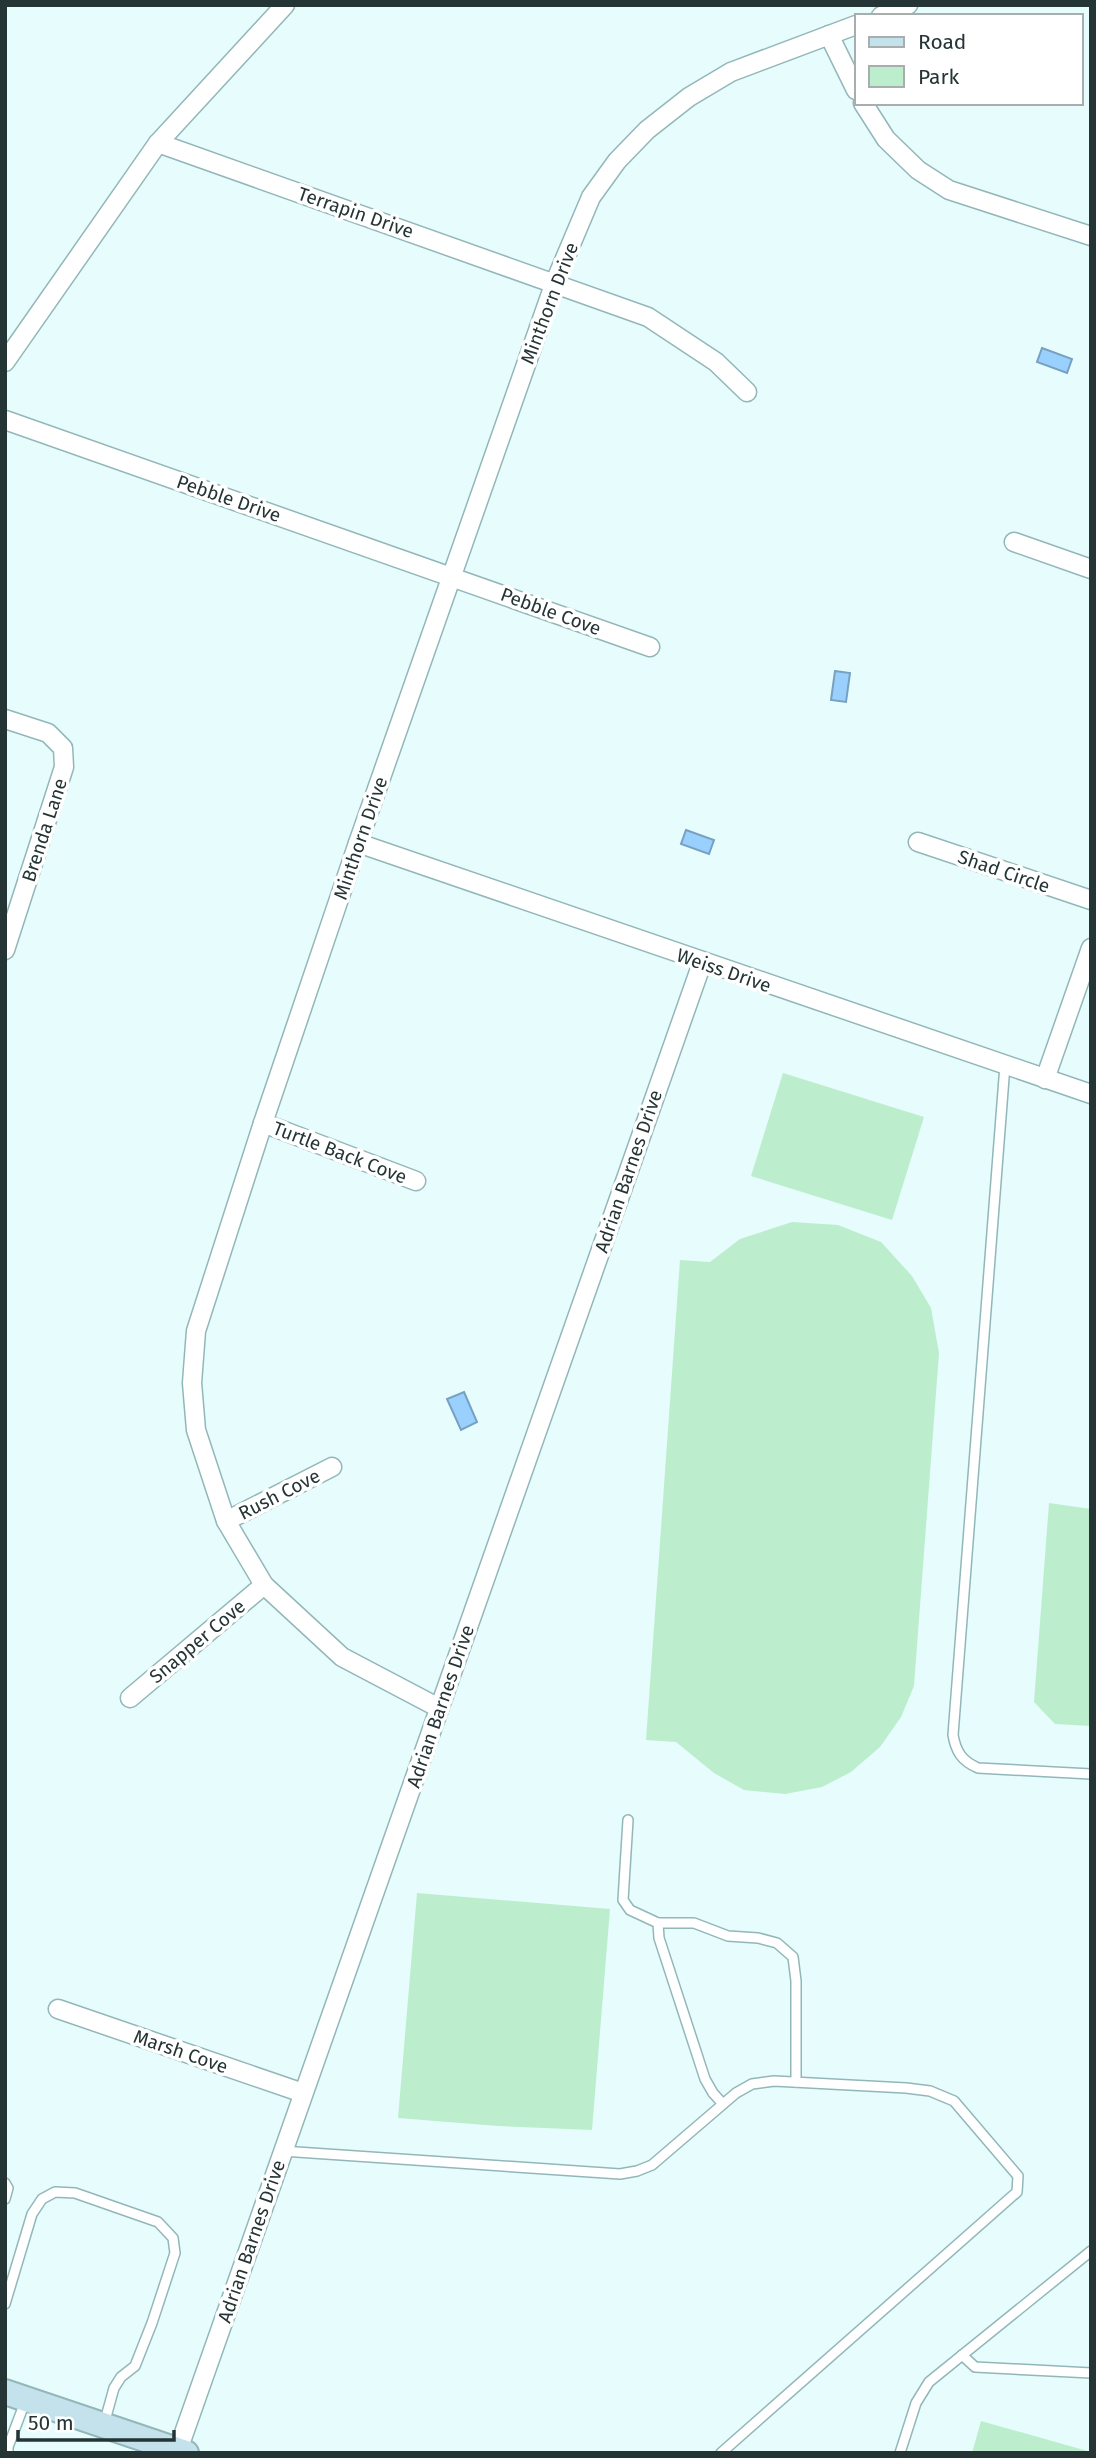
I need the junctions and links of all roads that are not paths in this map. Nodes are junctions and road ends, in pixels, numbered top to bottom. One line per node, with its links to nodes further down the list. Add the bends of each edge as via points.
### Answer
1 (285, 5): 8 (street)
2 (908, 5): 3 (street)
3 (886, 14)
4 (855, 25): 5 (street, Minthorn Drive)
5 (829, 35): 6 (street); 10 (street, Minthorn Drive, via 731,72 647,130 591,197)
6 (855, 88)
7 (864, 105): 9 (street, via 886,139 918,170 949,190)
8 (158, 143): 10 (street, Terrapin Drive); 11 (street)
9 (1091, 236)
10 (555, 282): 12 (street, Terrapin Drive, via 648,317 716,362); 16 (street, Minthorn Drive)
11 (5, 362)
12 (747, 393)
13 (5, 420): 16 (street, Pebble Drive)
14 (1014, 542): 15 (street)
15 (1091, 569)
16 (453, 576): 17 (street, Pebble Cove); 20 (street, Minthorn Drive)
17 (650, 647)
18 (5, 719): 23 (street, Brenda Lane, via 48,733 63,748 64,767)
19 (918, 842): 21 (street, Shad Circle)
20 (358, 843): 24 (street, Weiss Drive); 28 (street, Minthorn Drive)
21 (1091, 900)
22 (1091, 948): 26 (street)
23 (5, 950)
24 (702, 962): 25 (street, Weiss Drive); 34 (street, Adrian Barnes Drive)
25 (1005, 1065): 26 (street, Weiss Drive); 35 (lane, via 953,1735 956,1750 978,1768)
26 (1045, 1079): 27 (street, Weiss Drive)
27 (1091, 1094)
28 (263, 1122): 29 (street, Turtle Back Cove); 31 (street, Minthorn Drive, via 196,1331 192,1383 196,1430)
29 (416, 1181)
30 (332, 1467): 31 (street, Rush Cove)
31 (226, 1521): 32 (street, Minthorn Drive)
32 (264, 1585): 33 (street, Snapper Cove); 34 (street, Minthorn Drive, via 342,1657)
33 (130, 1698)
34 (439, 1708): 40 (street, Adrian Barnes Drive)
35 (1091, 1774)
36 (628, 1820): 37 (lane, via 623,1900 630,1910)
37 (658, 1923): 39 (lane, via 694,1923 728,1936 758,1938 777,1943 793,1957); 41 (lane, via 705,2079)
38 (58, 2009): 40 (street, Marsh Cove)
39 (796, 2082): 41 (lane, via 752,2084); 53 (lane, via 906,2088 954,2101 1018,2176 1017,2192)
40 (303, 2093): 42 (street, Adrian Barnes Drive)
41 (723, 2104): 42 (lane, via 652,2165 620,2174)
42 (282, 2151): 51 (street, Adrian Barnes Drive)
43 (5, 2183): 44 (lane)
44 (5, 2199)
45 (1091, 2251): 47 (lane)
46 (5, 2304): 50 (lane, via 32,2214 42,2199 55,2192 75,2193 158,2222 173,2238 175,2253 152,2323 135,2366 114,2388)
47 (962, 2355): 48 (lane, via 975,2367); 54 (lane, via 929,2382 916,2403)
48 (1091, 2373)
49 (15, 2396): 50 (main road); 52 (lane)
50 (103, 2425): 51 (main road)
51 (175, 2451)
52 (8, 2453)
53 (721, 2453)
54 (901, 2453)

